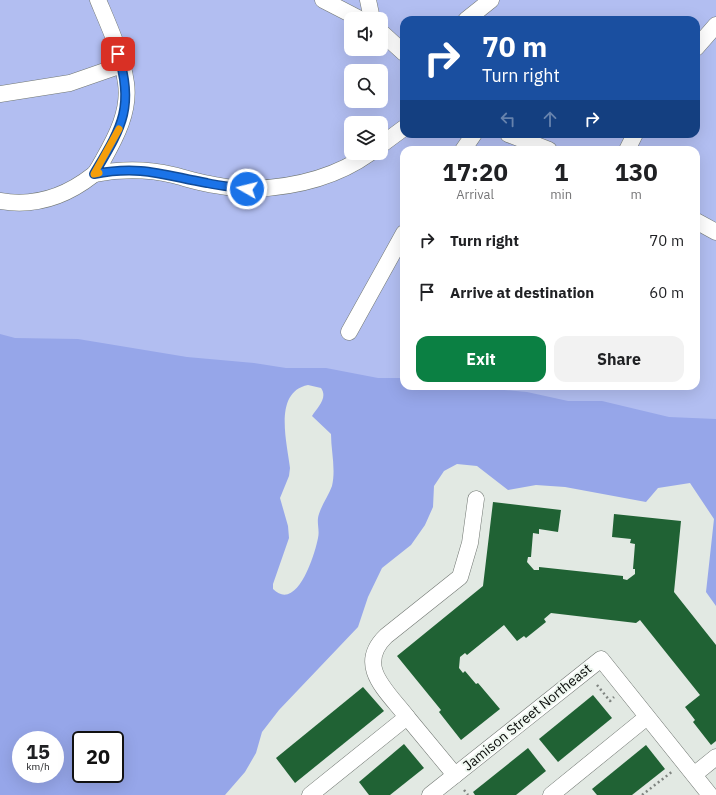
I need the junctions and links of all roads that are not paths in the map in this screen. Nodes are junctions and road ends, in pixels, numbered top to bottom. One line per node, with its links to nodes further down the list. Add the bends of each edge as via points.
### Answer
1 (98, 0): 12 (street)
2 (325, 0): 5 (street)
3 (368, 0): 6 (street)
4 (491, 0): 7 (street)
5 (347, 12)
6 (371, 12)
7 (471, 16)
8 (716, 25): 10 (street)
9 (388, 38): 11 (street)
10 (700, 43)
11 (400, 49)
12 (122, 65): 13 (street, via 70,82); 19 (street, via 126,84 125,109 118,134)
13 (0, 94)
14 (400, 131): 16 (street)
15 (518, 138): 17 (street)
16 (388, 140)
17 (539, 146)
18 (358, 160): 19 (street, via 322,177 295,184 247,189 208,184 147,170 115,170)
19 (94, 174): 20 (street, via 53,197 36,202 18,204)
20 (0, 201)
21 (700, 223): 22 (street)
22 (716, 232)
23 (400, 240): 24 (street)
24 (349, 332)
25 (476, 499): 26 (street, via 470,543 460,577 386,636 374,652 372,663 378,681)
26 (407, 717): 30 (street); 31 (street)
27 (647, 717): 29 (street, Jamison Street Northeast); 30 (street, Jamison Street Northeast, via 601,659); 33 (street)
28 (716, 757): 29 (street)
29 (695, 774): 34 (street, Jamison Street Northeast)
30 (455, 775): 32 (street, Jamison Street Northeast)
31 (310, 795)
32 (430, 795)
33 (551, 795)
34 (710, 795)

